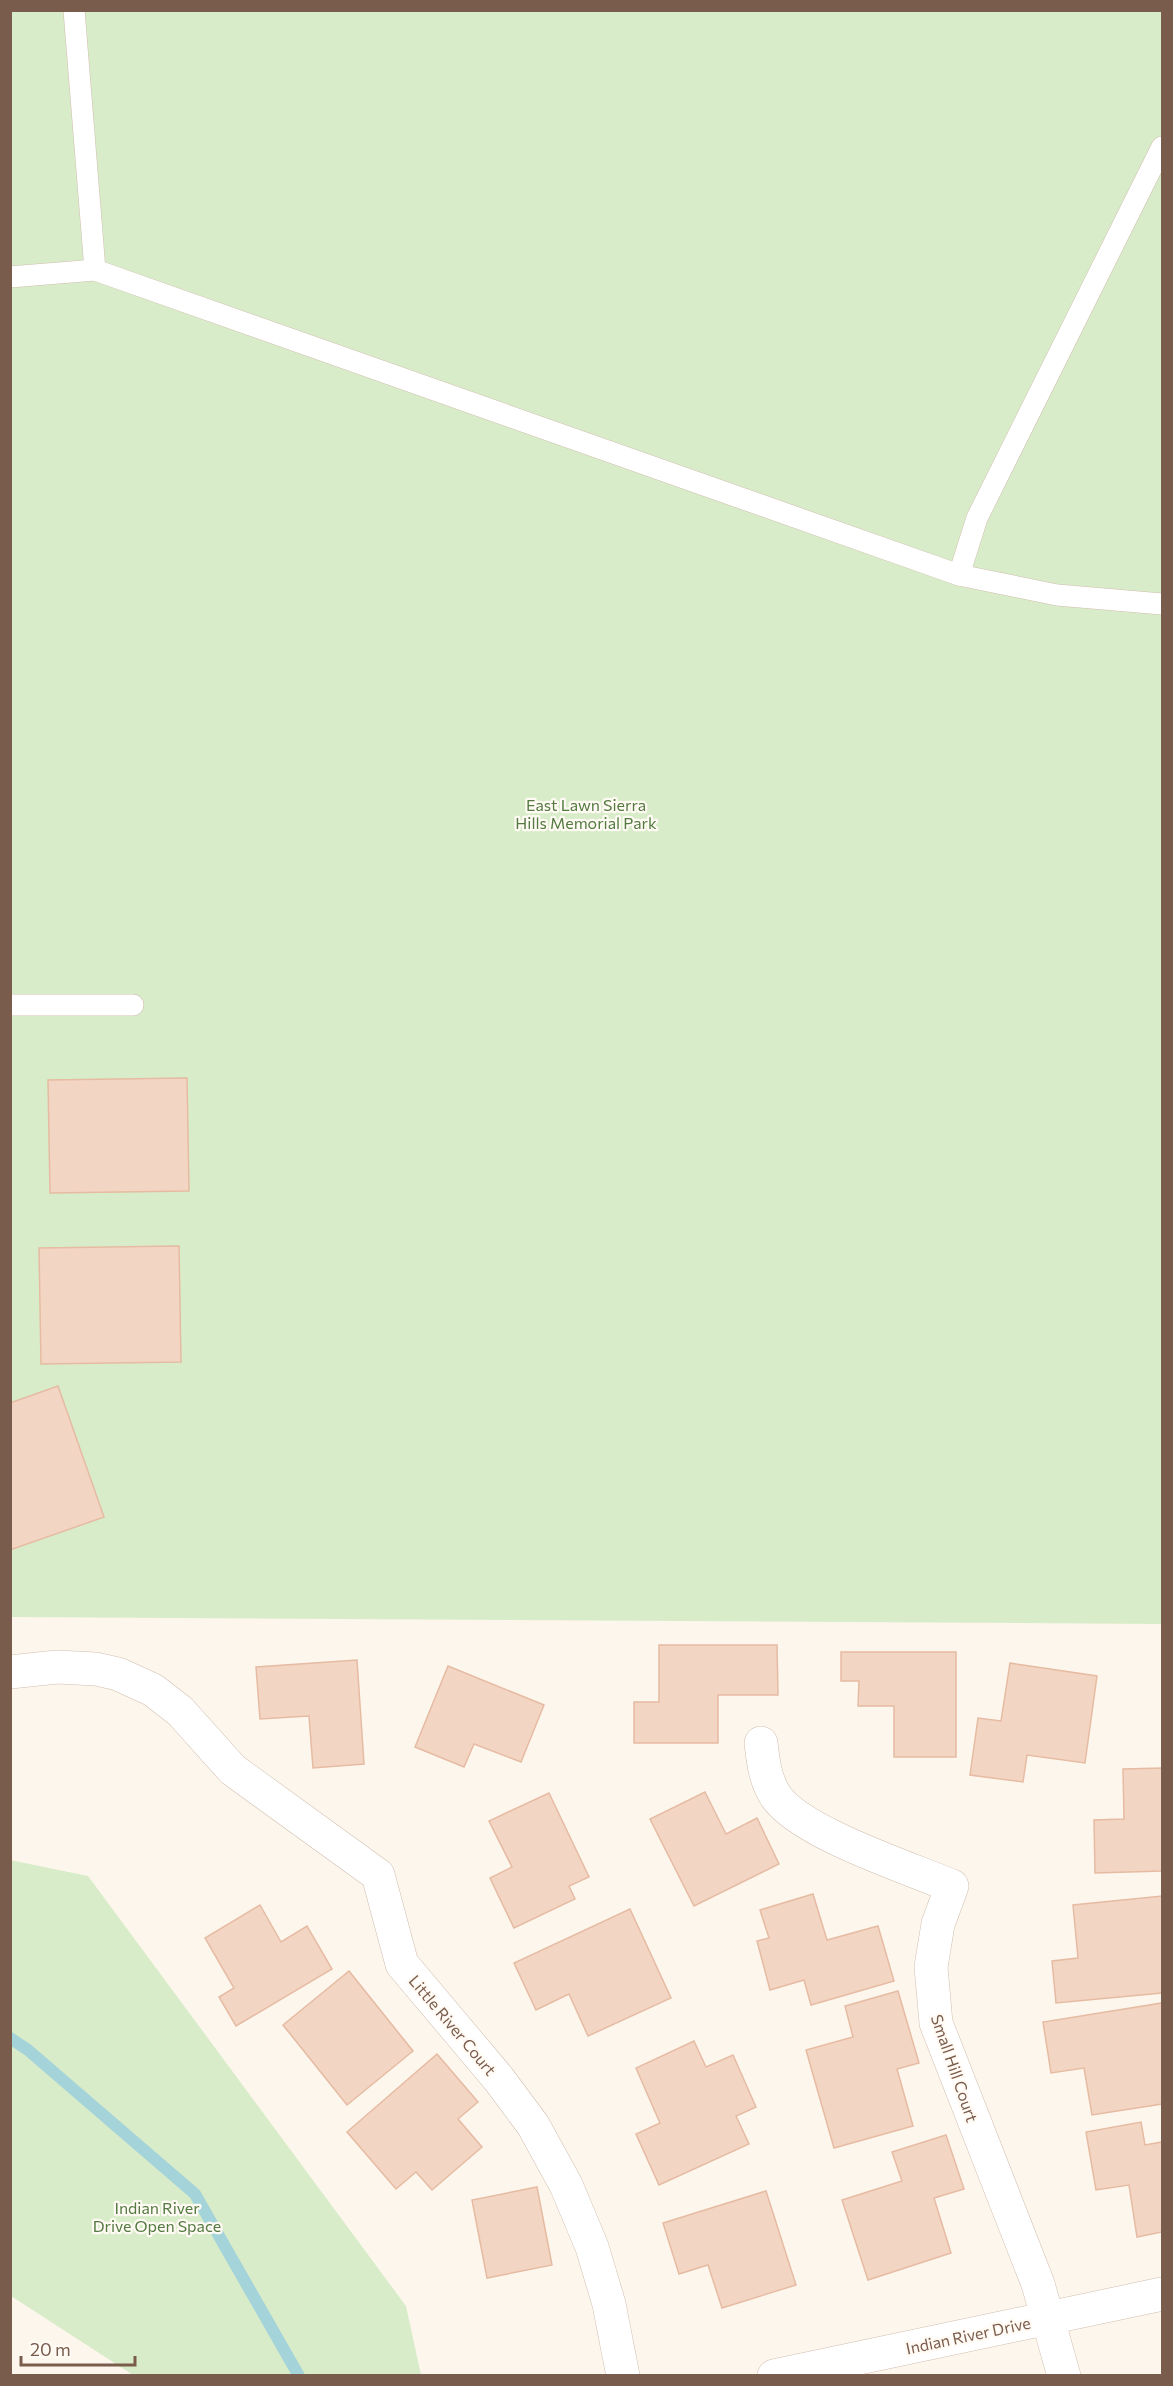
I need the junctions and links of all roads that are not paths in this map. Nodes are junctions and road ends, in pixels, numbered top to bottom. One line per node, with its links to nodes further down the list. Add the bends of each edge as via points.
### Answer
1 (74, 10): 3 (lane)
2 (1162, 147): 5 (lane, via 976,518)
3 (95, 270): 4 (lane); 5 (lane)
4 (10, 277)
5 (959, 575): 6 (lane, via 1057,595)
6 (1162, 604)
7 (10, 1005): 8 (lane)
8 (133, 1005)
9 (10, 1672): 13 (street, Little River Court, via 57,1667 96,1669 153,1690 180,1711 233,1770 378,1875 402,1964 533,2125 566,2185 592,2247 609,2304)
10 (761, 1743): 12 (street, Small Hill Court, via 764,1770 775,1796 793,1816 952,1886 938,1924 931,1967 936,2023 1038,2283)
11 (1162, 2294): 12 (street, Indian River Drive)
12 (1048, 2318): 14 (street, Indian River Drive); 15 (street)
13 (623, 2376)
14 (774, 2376)
15 (1064, 2376)

